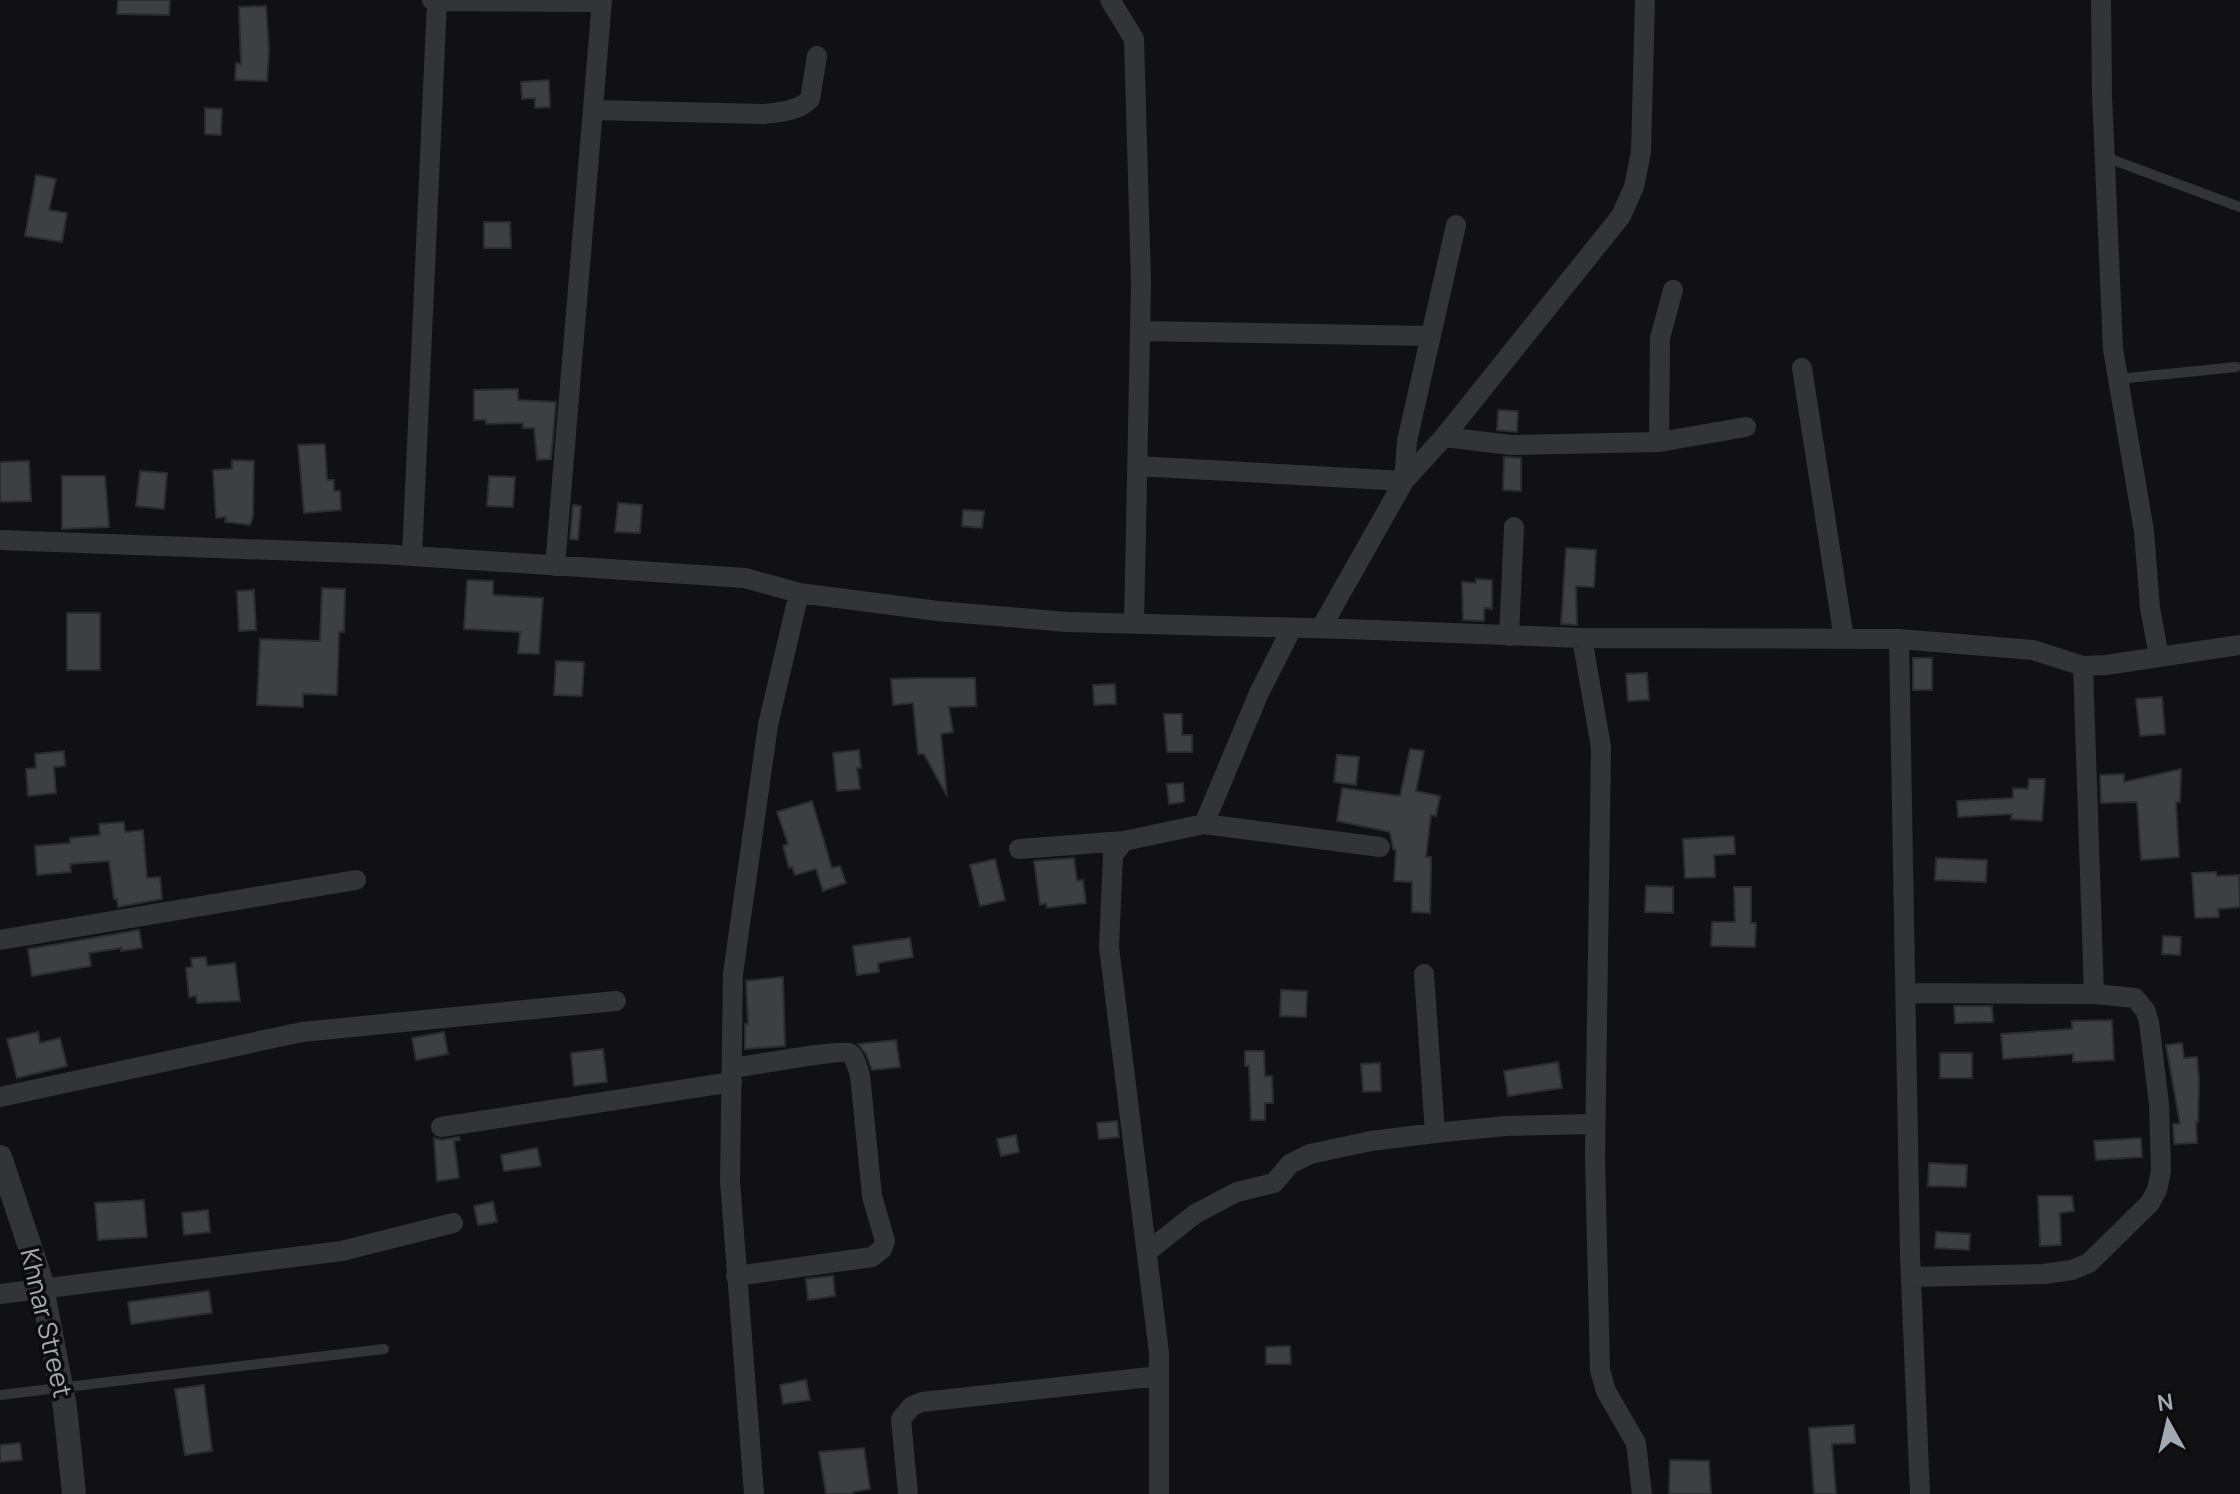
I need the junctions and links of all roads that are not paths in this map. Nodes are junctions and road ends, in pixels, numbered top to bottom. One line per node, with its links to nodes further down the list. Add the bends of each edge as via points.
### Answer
1 (1110, 0): 12 (street, via 1134,39)
2 (1645, 0): 18 (street, via 1641,152 1621,216)
3 (2101, 0): 8 (street)
4 (434, 1): 5 (street); 24 (street)
5 (602, 1): 7 (street)
6 (817, 56): 7 (street, via 810,99 784,112)
7 (593, 110): 25 (street)
8 (2105, 157): 9 (lane); 16 (street)
9 (2240, 207)
10 (1456, 225): 13 (street)
11 (1673, 290): 19 (street, via 1660,338)
12 (1140, 331): 13 (street); 20 (street)
13 (1430, 336): 21 (street, via 1407,441)
14 (2236, 367): 16 (lane)
15 (1802, 368): 32 (street)
16 (2118, 379): 35 (street)
17 (1746, 427): 19 (street)
18 (1444, 437): 19 (street, via 1511,445); 21 (street)
19 (1659, 442)
20 (1137, 466): 21 (street); 27 (street)
21 (1404, 481): 29 (street)
22 (1514, 527): 30 (street)
23 (0, 540): 24 (street)
24 (412, 556): 25 (street)
25 (555, 566): 26 (street, via 745,578)
26 (799, 593): 27 (street, via 938,611); 47 (street, via 768,725 733,974)
27 (1134, 624): 28 (street)
28 (1292, 628): 29 (street); 37 (street)
29 (1321, 628): 30 (street)
30 (1509, 636): 31 (street)
31 (1582, 638): 32 (street); 49 (street, via 1601,747)
32 (1844, 639): 33 (street)
33 (1899, 639): 36 (street, via 2033,650); 44 (street)
34 (2240, 645): 35 (street)
35 (2159, 656): 36 (street)
36 (2083, 666): 45 (street)
37 (1204, 824): 38 (street); 39 (street)
38 (1124, 841): 40 (street); 54 (street, via 1113,855 1109,947)
39 (1380, 847)
40 (1019, 849)
41 (356, 880): 42 (street)
42 (0, 940)
43 (1424, 974): 51 (street)
44 (1906, 993): 45 (street); 56 (street)
45 (2094, 994): 56 (street, via 2135,998 2149,1022 2161,1171 2150,1203 2089,1263 2072,1270)
46 (616, 1001): 48 (street, via 302,1032)
47 (732, 1075): 50 (street); 55 (street, via 730,1181); 55 (street, via 831,1052 853,1056 860,1075 872,1196 885,1241 872,1257)
48 (0, 1097)
49 (1595, 1124): 51 (street); 67 (street, via 1600,1370 1636,1443)
50 (441, 1127)
51 (1435, 1133): 54 (street, via 1300,1157 1274,1183 1220,1200)
52 (0, 1157): 57 (street, Khnar Street)
53 (453, 1223): 57 (street, via 342,1251)
54 (1147, 1252): 60 (street)
55 (736, 1276): 64 (street)
56 (1911, 1277): 68 (street)
57 (43, 1289): 58 (street); 61 (street, Khnar Street)
58 (0, 1294)
59 (384, 1349): 61 (lane)
60 (1159, 1376): 65 (street, via 912,1406 901,1419); 66 (street)
61 (62, 1389): 62 (lane); 63 (street, Khnar Street)
62 (0, 1395)
63 (74, 1494)
64 (754, 1494)
65 (908, 1494)
66 (1159, 1494)
67 (1642, 1494)
68 (1920, 1494)

